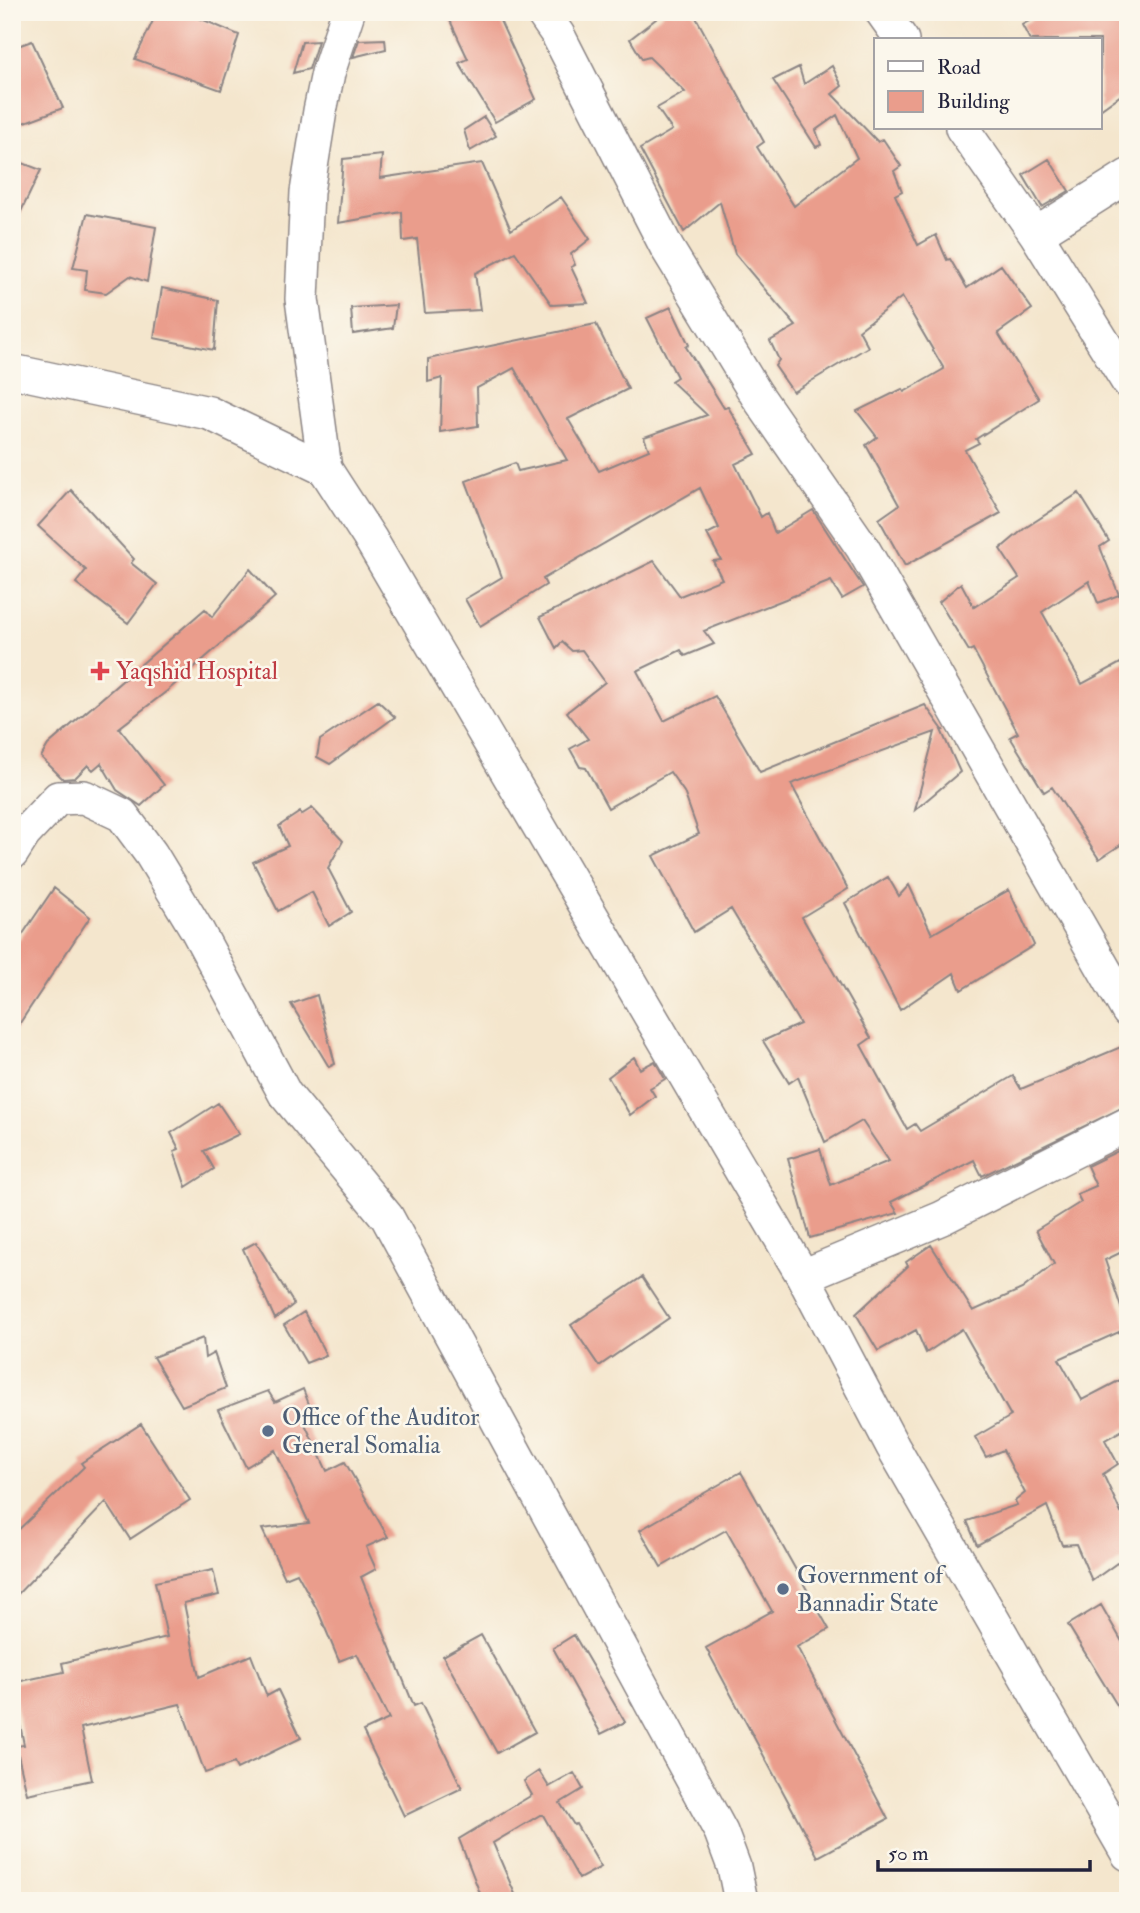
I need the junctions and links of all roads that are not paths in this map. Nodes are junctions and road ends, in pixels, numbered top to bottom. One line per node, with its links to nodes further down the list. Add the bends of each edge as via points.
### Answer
1 (348, 12): 10 (street, via 328,73 307,192 302,299)
2 (542, 12): 12 (street, via 667,248 757,394 862,547)
3 (882, 12): 4 (street)
4 (901, 38)
5 (963, 130): 7 (street)
6 (1128, 176): 7 (street)
7 (1036, 234): 9 (street)
8 (12, 372): 10 (street, via 209,413)
9 (1128, 382)
10 (325, 469): 14 (street)
11 (12, 853): 16 (street, via 58,797 84,797 122,815 151,854 285,1094 387,1217 721,1832)
12 (1128, 1011)
13 (1128, 1124): 14 (street, via 942,1218)
14 (803, 1276): 15 (street, via 893,1447)
15 (1128, 1854)
16 (741, 1901)

